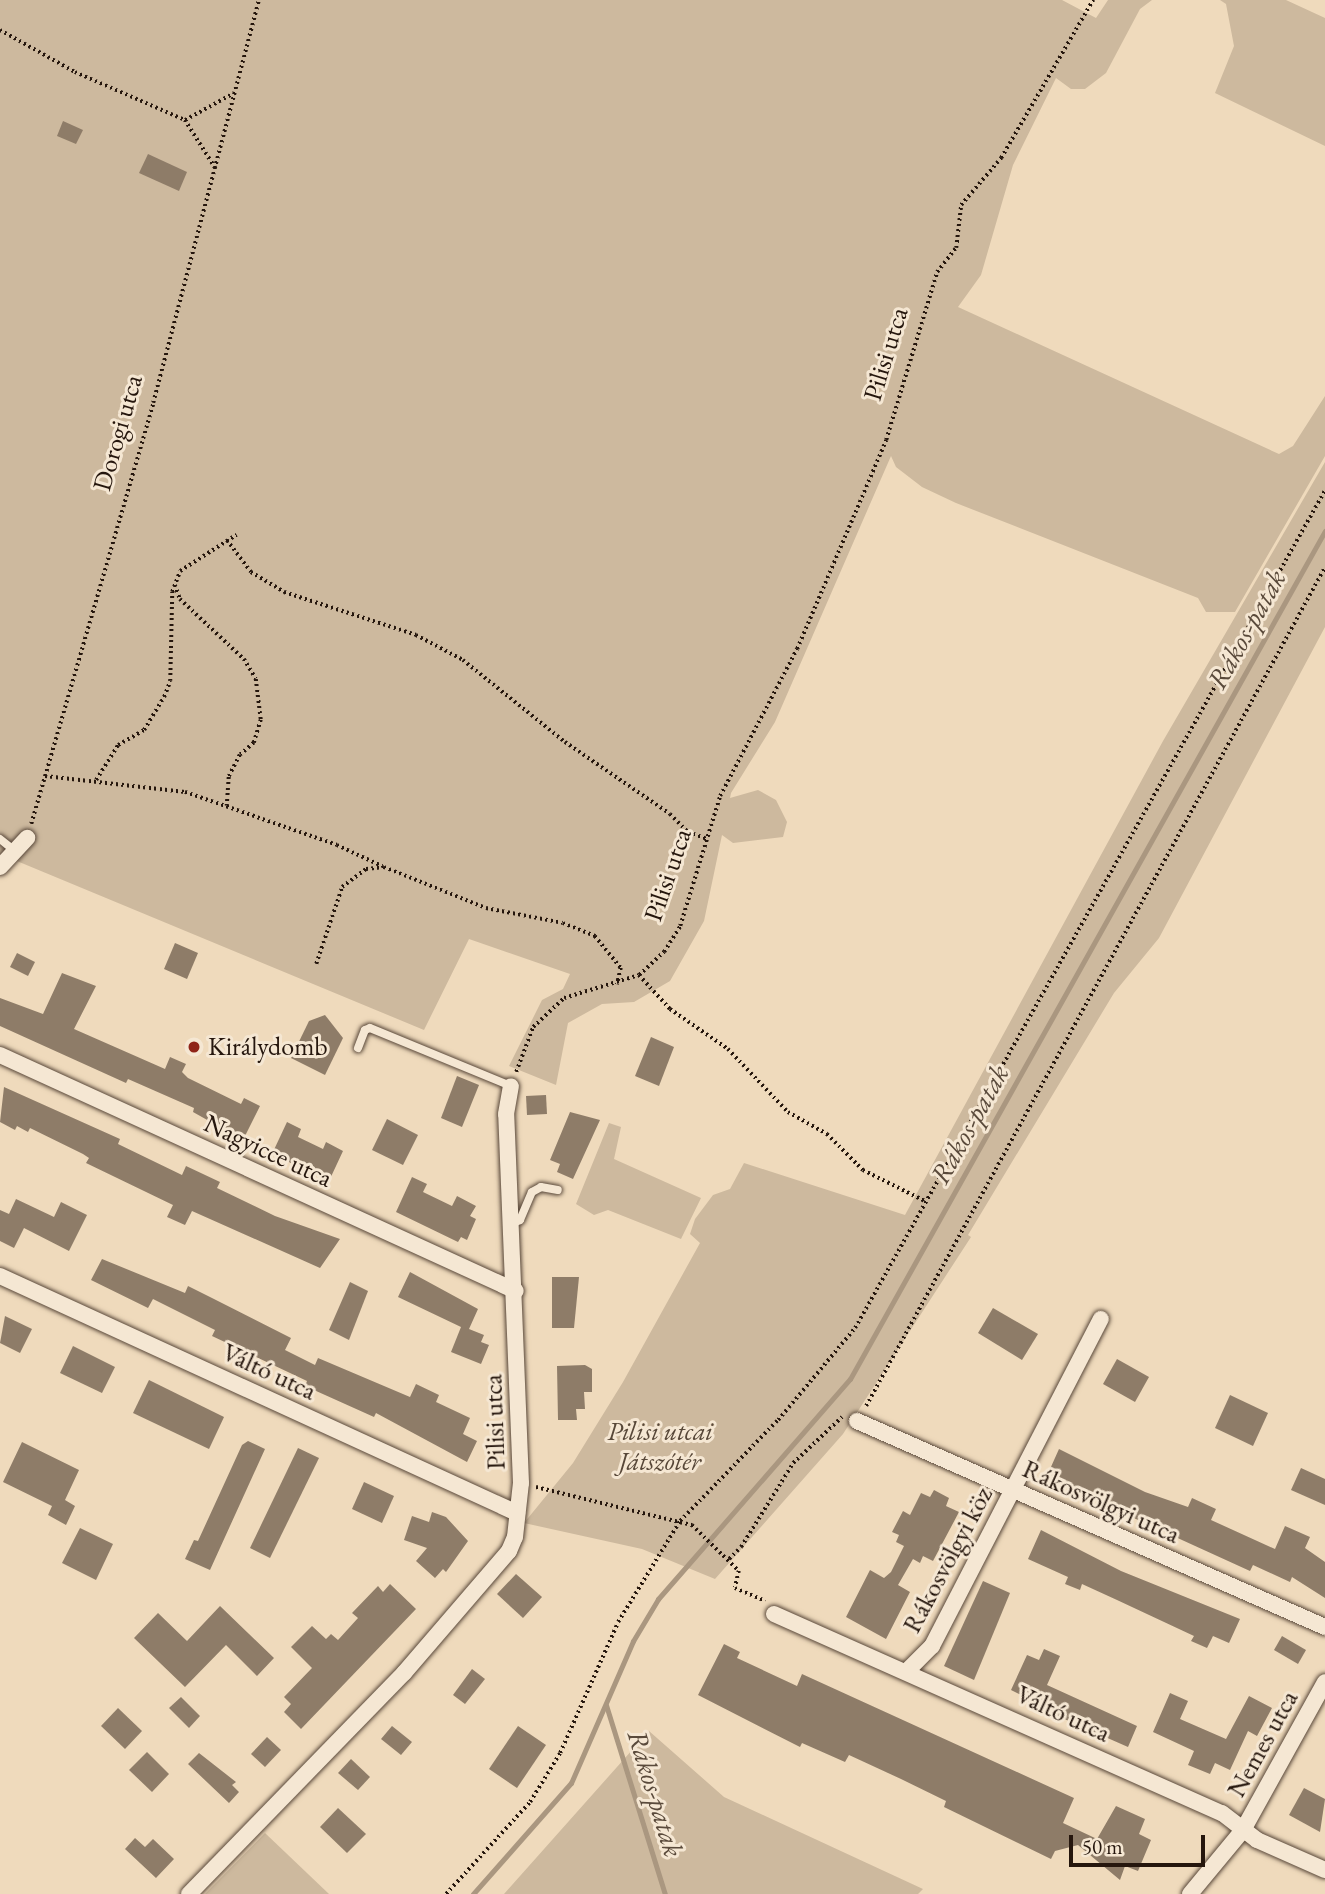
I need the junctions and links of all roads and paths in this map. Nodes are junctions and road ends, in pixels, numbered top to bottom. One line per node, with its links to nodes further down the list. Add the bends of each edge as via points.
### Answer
1 (259, 0): 4 (path, Dorogi utca)
2 (1093, 0): 17 (path, Pilisi utca, via 1001,158 961,205 956,248 937,272 886,440 797,649 720,796)
3 (0, 30): 5 (path, via 75,72)
4 (234, 93): 5 (path); 6 (path, Dorogi utca)
5 (185, 120): 6 (path)
6 (216, 169): 12 (path, Dorogi utca)
7 (1325, 490): 28 (path)
8 (236, 535): 9 (path)
9 (227, 540): 11 (path, via 189,562); 17 (path, via 251,572 284,592 416,635 463,660 565,742 670,814 688,832)
10 (1325, 567): 33 (path)
11 (174, 585): 13 (path, via 170,681 164,697 144,730 118,745); 14 (path, via 180,599 244,659 256,679 261,720 254,743 240,755 229,777)
12 (45, 776): 13 (path); 15 (path, Dorogi utca)
13 (96, 780): 14 (path, via 185,792)
14 (227, 806): 20 (path)
15 (27, 838): 18 (street)
16 (0, 839): 18 (lane)
17 (707, 839): 22 (path, Pilisi utca, via 680,926 664,953)
18 (16, 852): 19 (street)
19 (0, 867)
20 (384, 867): 21 (path, via 366,869 341,887); 23 (path, via 486,908 563,923 595,936 621,968)
21 (316, 964)
22 (639, 975): 23 (path, Pilisi utca); 28 (path, via 670,1009 728,1049 788,1112 827,1135 863,1170)
23 (617, 985): 26 (path, Pilisi utca, via 572,993 533,1027)
24 (358, 1048): 26 (lane, via 370,1028)
25 (0, 1055): 31 (street, Nagyicce utca)
26 (511, 1086): 29 (street, Pilisi utca, via 506,1114)
27 (558, 1190): 29 (lane, via 541,1187 532,1192 520,1220)
28 (926, 1201): 37 (path, via 855,1328 830,1361)
29 (512, 1224): 31 (street, Pilisi utca)
30 (0, 1276): 36 (street, Váltó utca)
31 (516, 1291): 34 (street, Pilisi utca)
32 (1101, 1318): 35 (street, Rákosvölgyi köz)
33 (858, 1420): 35 (street, Rákosvölgyi utca); 38 (path, via 839,1416 793,1463)
34 (521, 1483): 36 (street, Pilisi utca); 37 (path)
35 (1013, 1491): 40 (street, Rákosvölgyi utca); 41 (street, Rákosvölgyi köz, via 932,1646)
36 (517, 1513): 45 (street, Pilisi utca, via 509,1550 413,1663)
37 (680, 1521): 38 (path, via 691,1525); 46 (path, via 618,1622 560,1753 530,1802)
38 (729, 1559): 39 (path, via 739,1571 735,1588 775,1606)
39 (774, 1614): 41 (street, Váltó utca)
40 (1325, 1627)
41 (908, 1670): 43 (street, Váltó utca, via 1222,1813)
42 (1325, 1682): 43 (street, Nemes utca)
43 (1243, 1830): 44 (street, Váltó utca); 47 (street, Nemes utca)
44 (1325, 1870)
45 (190, 1894)
46 (446, 1894)
47 (1190, 1894)

